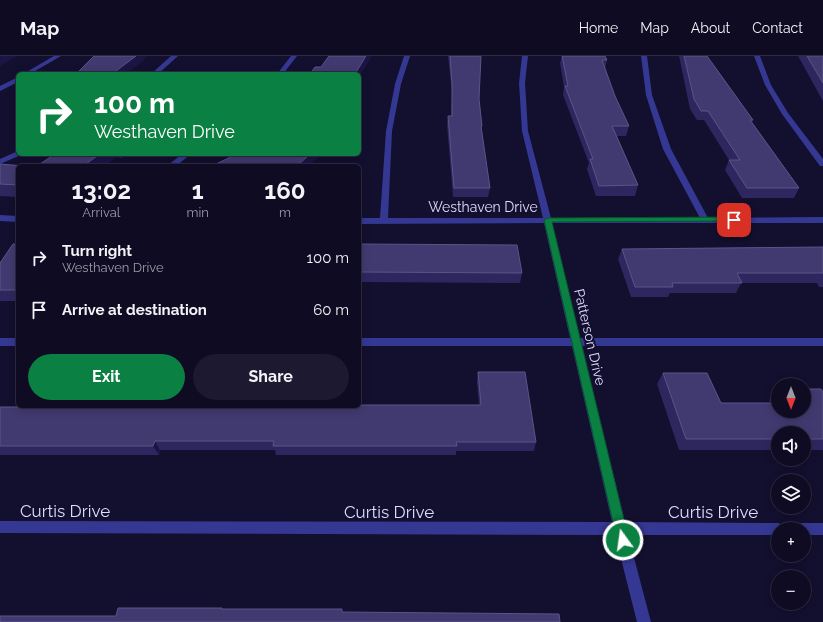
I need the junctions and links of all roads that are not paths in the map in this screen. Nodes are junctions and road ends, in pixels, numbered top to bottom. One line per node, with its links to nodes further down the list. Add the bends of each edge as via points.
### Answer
1 (58, 56): 8 (street)
2 (175, 56): 9 (street)
3 (294, 56): 10 (street)
4 (407, 56): 24 (street, via 398,84 389,131)
5 (525, 56): 20 (street, Patterson Drive, via 522,83 525,130)
6 (644, 56): 21 (street, via 649,95 667,149)
7 (757, 56): 17 (street, via 768,85 785,114)
8 (30, 72)
9 (156, 72)
10 (282, 72)
11 (16, 80): 12 (street)
12 (0, 89)
13 (16, 154): 15 (street)
14 (184, 156): 16 (street)
15 (0, 162)
16 (174, 164)
17 (823, 164)
18 (0, 218): 19 (street)
19 (16, 219)
20 (548, 220): 21 (street, Westhaven Drive); 24 (street, Westhaven Drive); 28 (street, Patterson Drive)
21 (705, 220): 22 (street, Westhaven Drive)
22 (823, 220)
23 (361, 221): 24 (street, Westhaven Drive)
24 (384, 221)
25 (0, 342): 26 (street)
26 (16, 342)
27 (361, 342): 28 (street)
28 (576, 342): 29 (street); 31 (street, Patterson Drive)
29 (823, 342)
30 (0, 527): 31 (street, Curtis Drive)
31 (620, 529): 32 (street, Curtis Drive); 35 (street, Patterson Drive)
32 (771, 529)
33 (811, 529): 34 (street)
34 (823, 529)
35 (644, 622)

